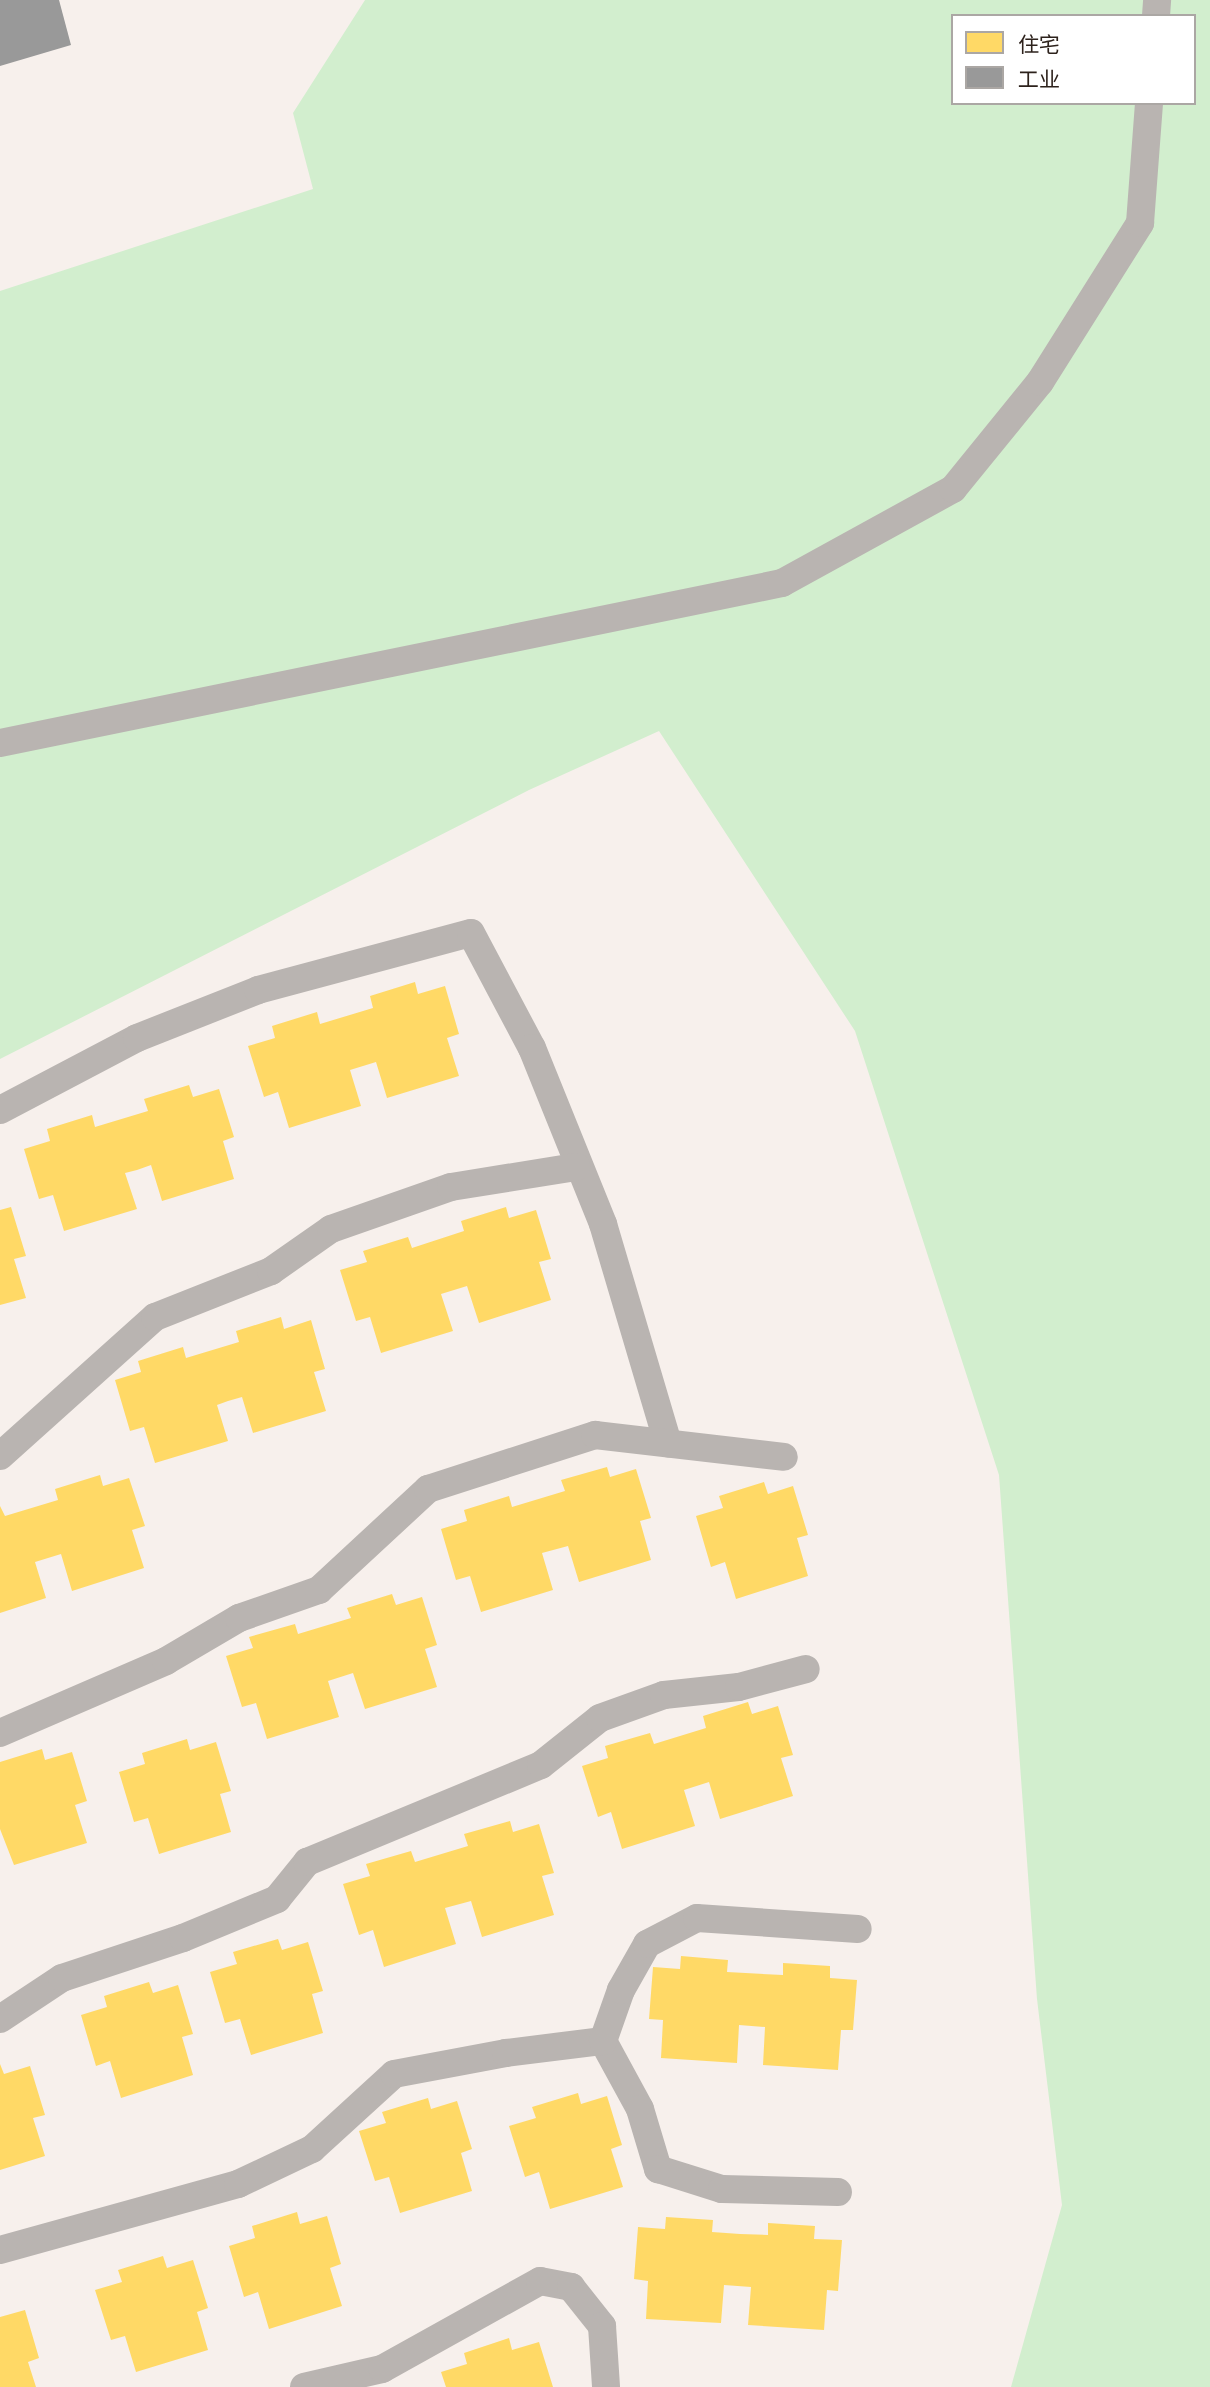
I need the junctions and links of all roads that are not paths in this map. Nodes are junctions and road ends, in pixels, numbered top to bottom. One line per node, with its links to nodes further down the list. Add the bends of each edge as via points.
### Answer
1 (1149, 105): 2 (lane, via 1140,223 1040,382 953,489 782,583)
2 (0, 743)
3 (0, 1110): 4 (lane, via 136,1038 258,990 471,933 531,1048)
4 (576, 1167): 5 (lane, via 603,1224); 6 (lane, via 451,1187 331,1229 271,1271 155,1317)
5 (668, 1444): 7 (lane); 9 (lane, via 595,1435 428,1489 318,1590 239,1618 166,1661)
6 (0, 1455)
7 (784, 1457)
8 (806, 1669): 11 (lane, via 739,1687 664,1695 600,1718 541,1765 307,1862 277,1899 183,1938 62,1978)
9 (0, 1733)
10 (858, 1929): 12 (lane, via 697,1919 647,1944 621,1990)
11 (0, 2019)
12 (603, 2041): 13 (lane, via 640,2109 658,2169 722,2189); 14 (lane, via 394,2074 312,2149 239,2183)
13 (838, 2192)
14 (0, 2250)
15 (304, 2387): 16 (lane, via 382,2369 540,2281 571,2287 602,2326)
16 (606, 2387)

